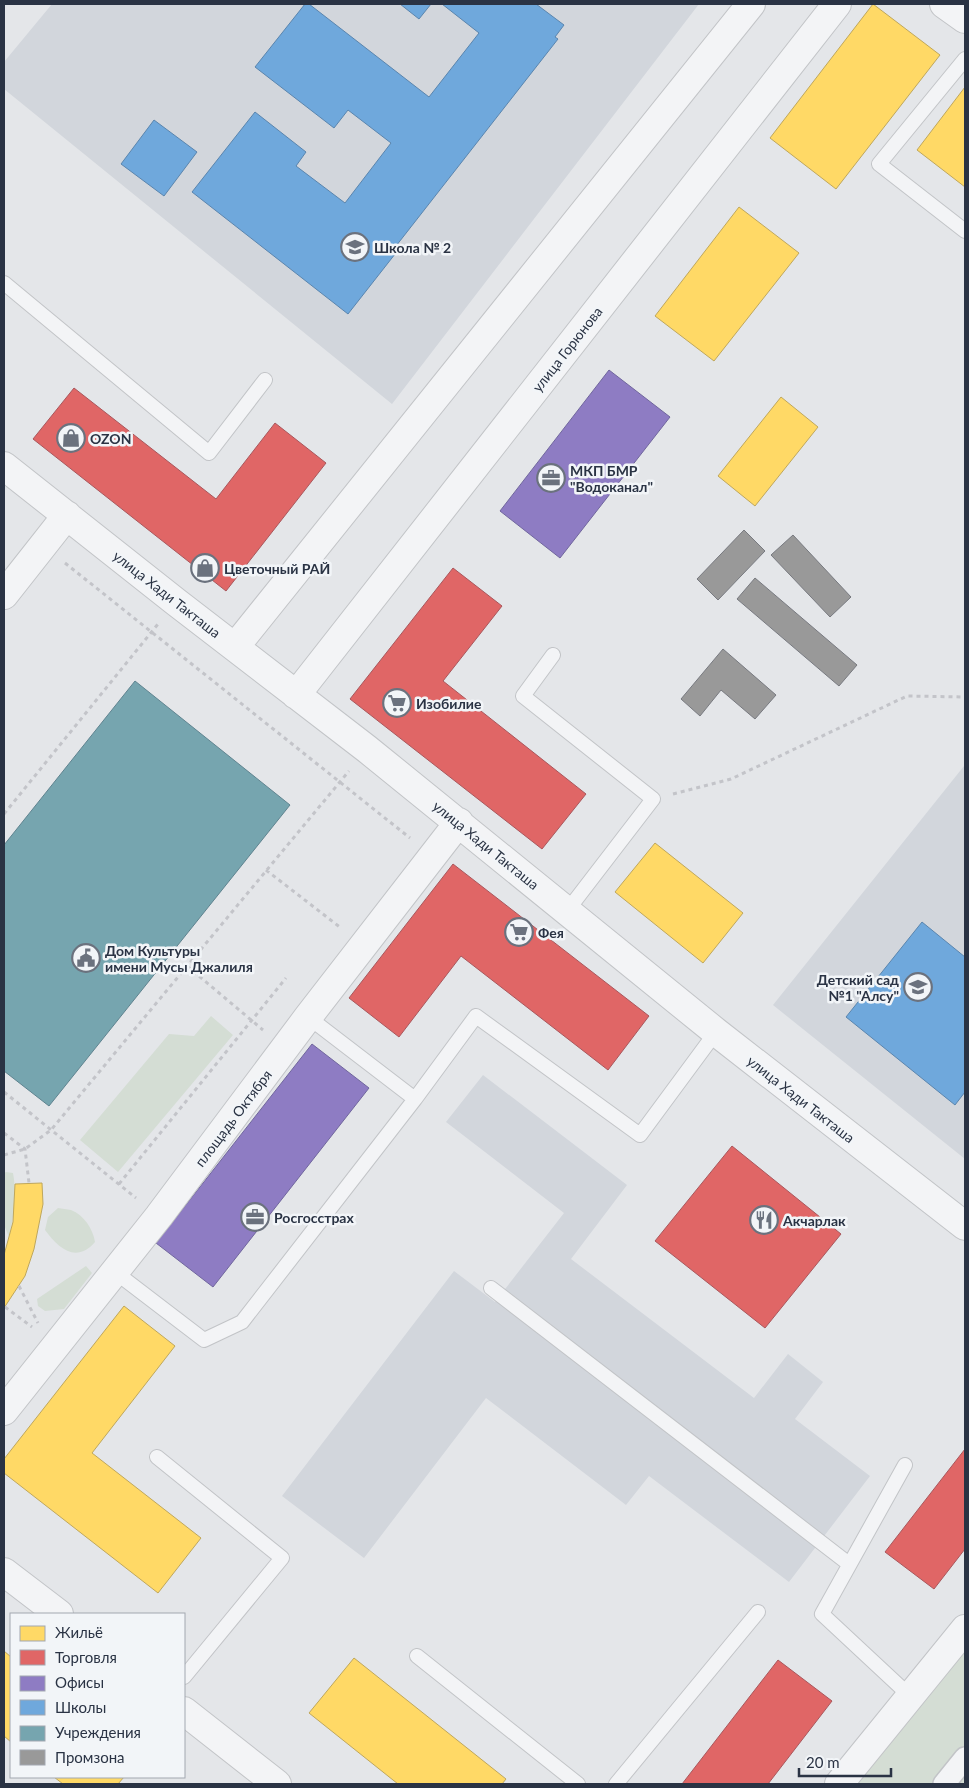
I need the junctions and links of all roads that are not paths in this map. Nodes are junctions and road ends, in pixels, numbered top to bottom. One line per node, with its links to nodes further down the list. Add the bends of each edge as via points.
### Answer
1 (751, 4): 12 (street)
2 (837, 4): 14 (street, улица Горюнова)
3 (944, 4): 4 (street)
4 (965, 18)
5 (965, 59): 6 (lane, via 879,164)
6 (965, 231)
7 (4, 283): 8 (lane, via 209,453)
8 (265, 380)
9 (4, 466): 10 (street, улица Хади Такташа)
10 (67, 515): 11 (street); 12 (street, улица Хади Такташа)
11 (4, 595)
12 (235, 647): 14 (street, улица Хади Такташа)
13 (553, 655): 16 (lane, via 523,696 653,799)
14 (296, 694): 15 (street, улица Хади Такташа)
15 (459, 822): 16 (street, улица Хади Такташа); 17 (street, площадь Октября)
16 (567, 911): 18 (street, улица Хади Такташа)
17 (308, 1018): 19 (lane); 21 (street, площадь Октября)
18 (716, 1032): 19 (lane, via 640,1135 476,1016); 20 (street, улица Хади Такташа)
19 (415, 1099): 21 (lane, via 242,1322 204,1340)
20 (965, 1226)
21 (115, 1272): 23 (street, площадь Октября)
22 (491, 1288): 26 (lane)
23 (4, 1411)
24 (157, 1457): 32 (lane, via 282,1558)
25 (905, 1465): 26 (lane)
26 (849, 1564): 33 (lane, via 822,1614)
27 (4, 1572): 29 (street)
28 (758, 1612): 38 (lane)
29 (58, 1613)
30 (965, 1629): 33 (street)
31 (417, 1656): 37 (lane)
32 (185, 1676)
33 (910, 1696): 39 (street)
34 (185, 1713): 36 (street)
35 (965, 1758): 40 (street)
36 (278, 1784)
37 (578, 1784)
38 (616, 1784)
39 (839, 1784)
40 (944, 1784)

